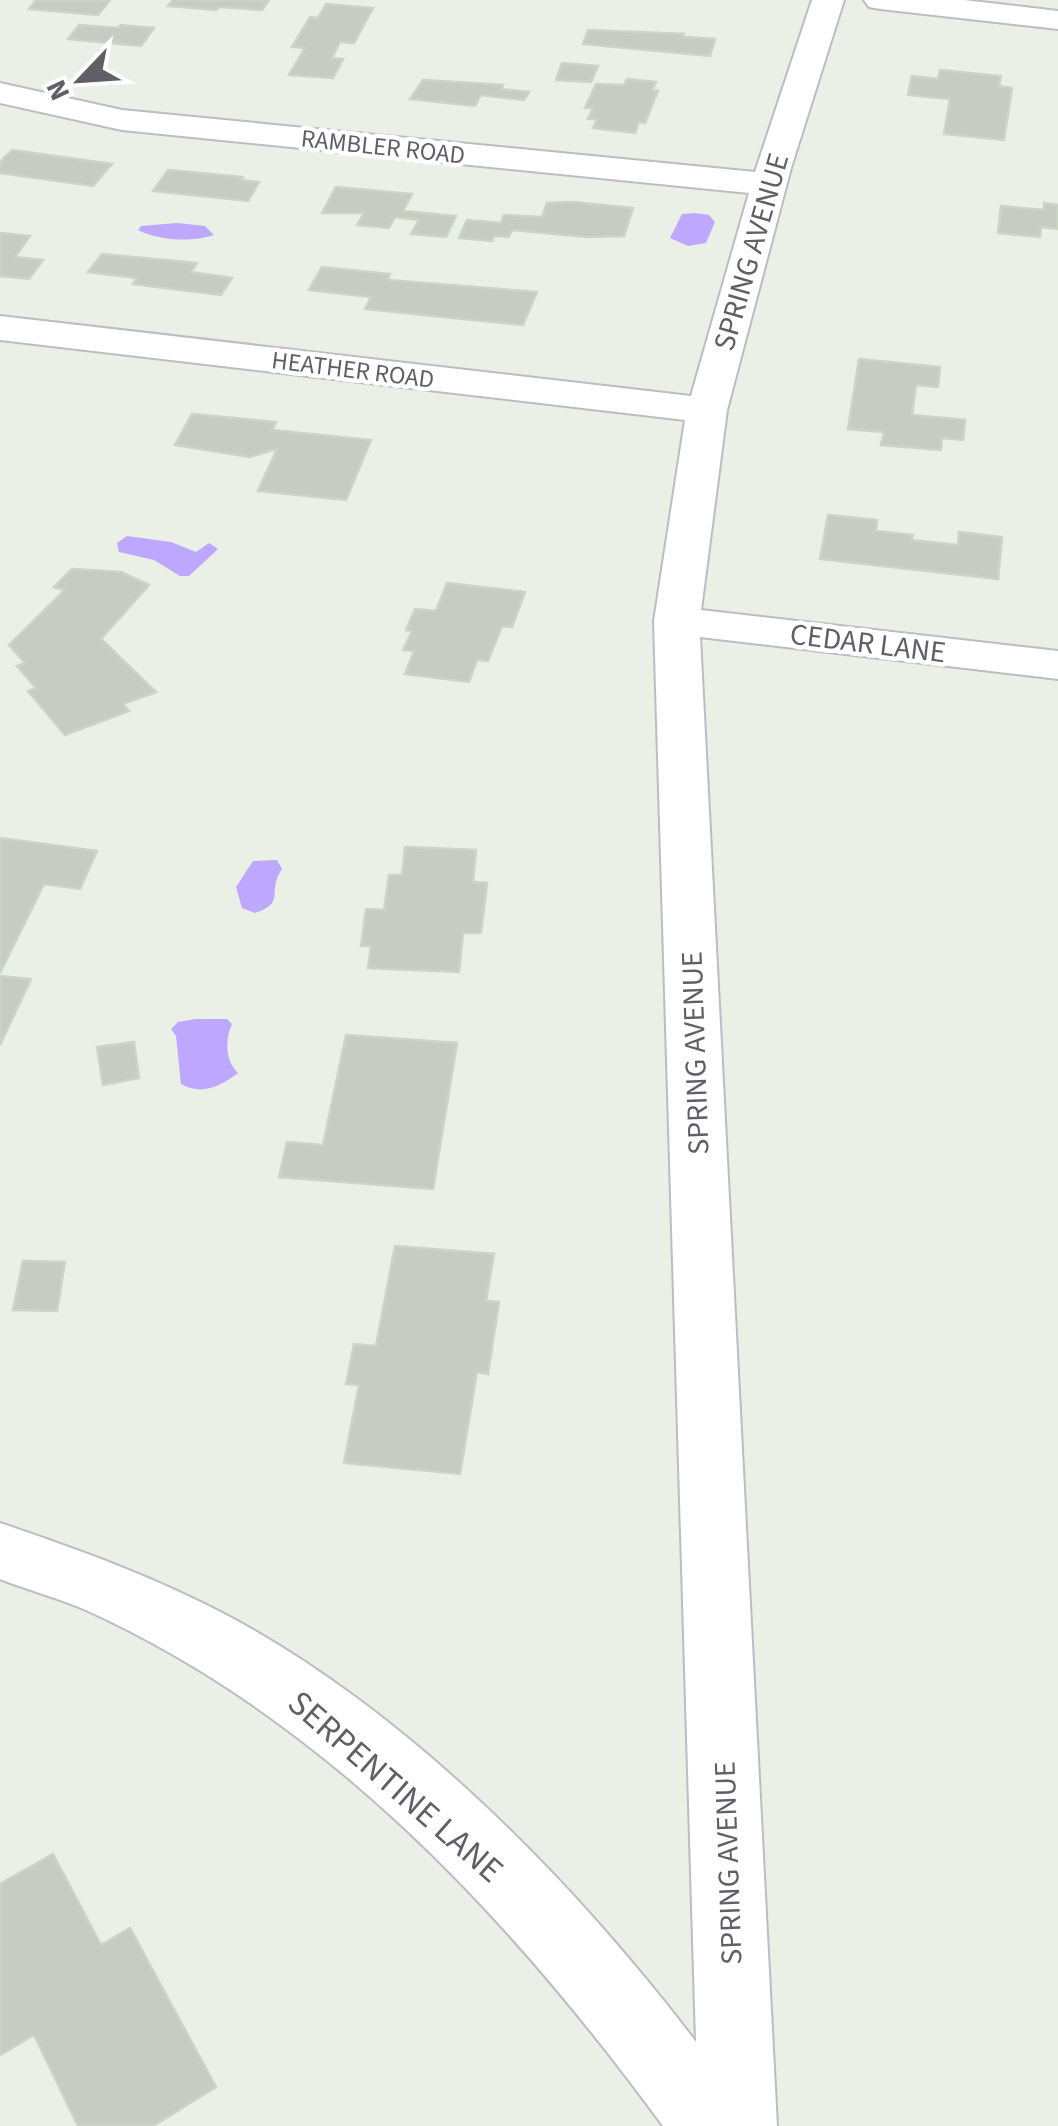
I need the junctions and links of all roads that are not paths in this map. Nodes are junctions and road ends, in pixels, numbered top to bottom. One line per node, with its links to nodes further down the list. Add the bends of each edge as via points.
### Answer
1 (828, 0): 5 (street, SPRING AVENUE)
2 (880, 0): 3 (street)
3 (1058, 20)
4 (0, 93): 5 (street, RAMBLER ROAD, via 122,120)
5 (770, 184): 7 (street, SPRING AVENUE)
6 (0, 328): 7 (street, HEATHER ROAD)
7 (707, 410): 8 (street, SPRING AVENUE)
8 (677, 621): 9 (street, CEDAR LANE); 12 (street, SPRING AVENUE)
9 (1058, 666)
10 (0, 1551): 11 (street, SERPENTINE LANE, via 108,1588 176,1622 319,1713 469,1843 560,1934 652,2043)
11 (710, 2126)
12 (738, 2126)

